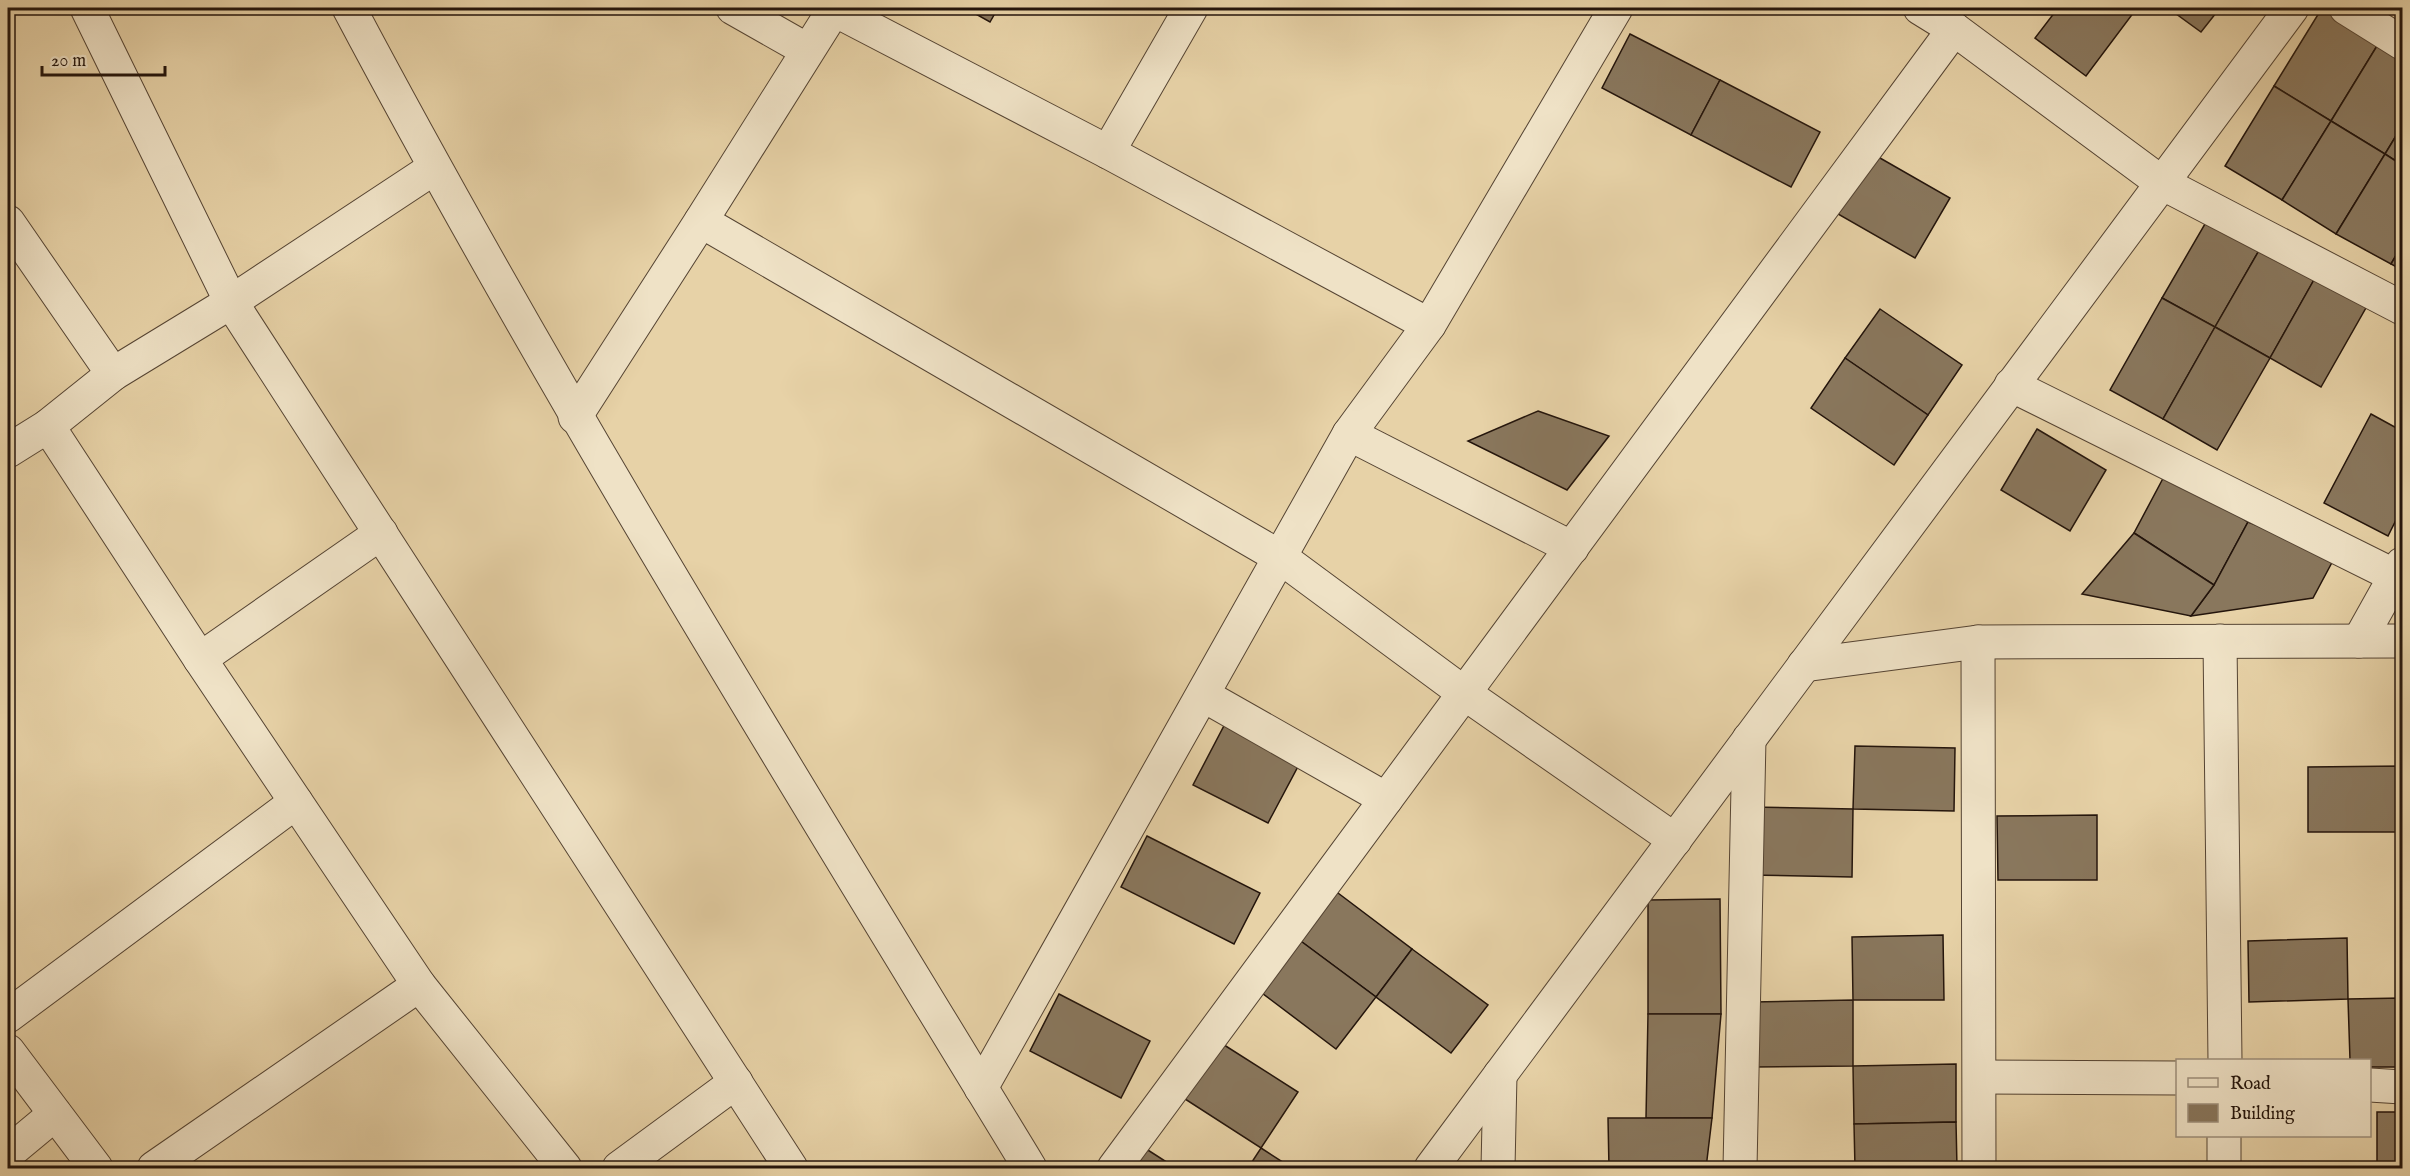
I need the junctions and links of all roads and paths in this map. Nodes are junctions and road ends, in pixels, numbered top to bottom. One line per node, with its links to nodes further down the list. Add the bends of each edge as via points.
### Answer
1 (87, 8): 18 (street)
2 (349, 8): 14 (street)
3 (733, 8): 12 (street)
4 (834, 8): 12 (street); 13 (street)
5 (1191, 8): 13 (street)
6 (1616, 8): 20 (street)
7 (1920, 8): 10 (street)
8 (2292, 8): 15 (street)
9 (2346, 8): 11 (street)
10 (1954, 29): 15 (street); 28 (street)
11 (2403, 43)
12 (807, 50): 16 (street)
13 (1108, 152): 20 (street)
14 (434, 168): 18 (street); 23 (street)
15 (2162, 183): 19 (street); 22 (street)
16 (701, 221): 23 (street); 29 (street)
17 (8, 222): 21 (street)
18 (231, 302): 21 (street); 27 (street)
19 (2403, 308)
20 (1429, 325): 25 (street)
21 (113, 374): 24 (street)
22 (2012, 385): 30 (street); 36 (street)
23 (575, 417): 53 (street)
24 (48, 426): 26 (street); 35 (street)
25 (1349, 435): 28 (street); 29 (street)
26 (8, 451)
27 (381, 533): 35 (street); 50 (street)
28 (1572, 548): 37 (street)
29 (1280, 557): 37 (street); 38 (street)
30 (2399, 570): 32 (street)
31 (2220, 641): 32 (street); 34 (street); 46 (street)
32 (2359, 641): 33 (street)
33 (2403, 641)
34 (1978, 642): 36 (street); 48 (street)
35 (200, 659): 41 (street)
36 (1804, 665): 39 (street)
37 (1464, 693): 40 (street); 42 (street)
38 (1203, 694): 40 (street); 53 (street)
39 (1749, 739): 42 (street); 66 (street)
40 (1386, 799): 63 (street)
41 (296, 802): 43 (street); 44 (street)
42 (1675, 840): 47 (street)
43 (419, 985): 58 (street); 59 (street)
44 (8, 1016)
45 (8, 1050): 54 (street)
46 (2225, 1059)
47 (1500, 1075): 64 (street); 65 (street)
48 (1980, 1077): 49 (street); 67 (street)
49 (2176, 1078)
50 (736, 1082): 60 (street); 61 (street)
51 (2371, 1085): 52 (street)
52 (2403, 1087)
53 (981, 1088): 62 (street)
54 (55, 1114): 56 (street); 57 (street)
55 (2224, 1137): 68 (street)
56 (8, 1154)
57 (96, 1168)
58 (154, 1168)
59 (565, 1168)
60 (619, 1168)
61 (791, 1168)
62 (1030, 1168)
63 (1114, 1168)
64 (1431, 1168)
65 (1497, 1168)
66 (1740, 1168)
67 (1979, 1168)
68 (2224, 1168)

